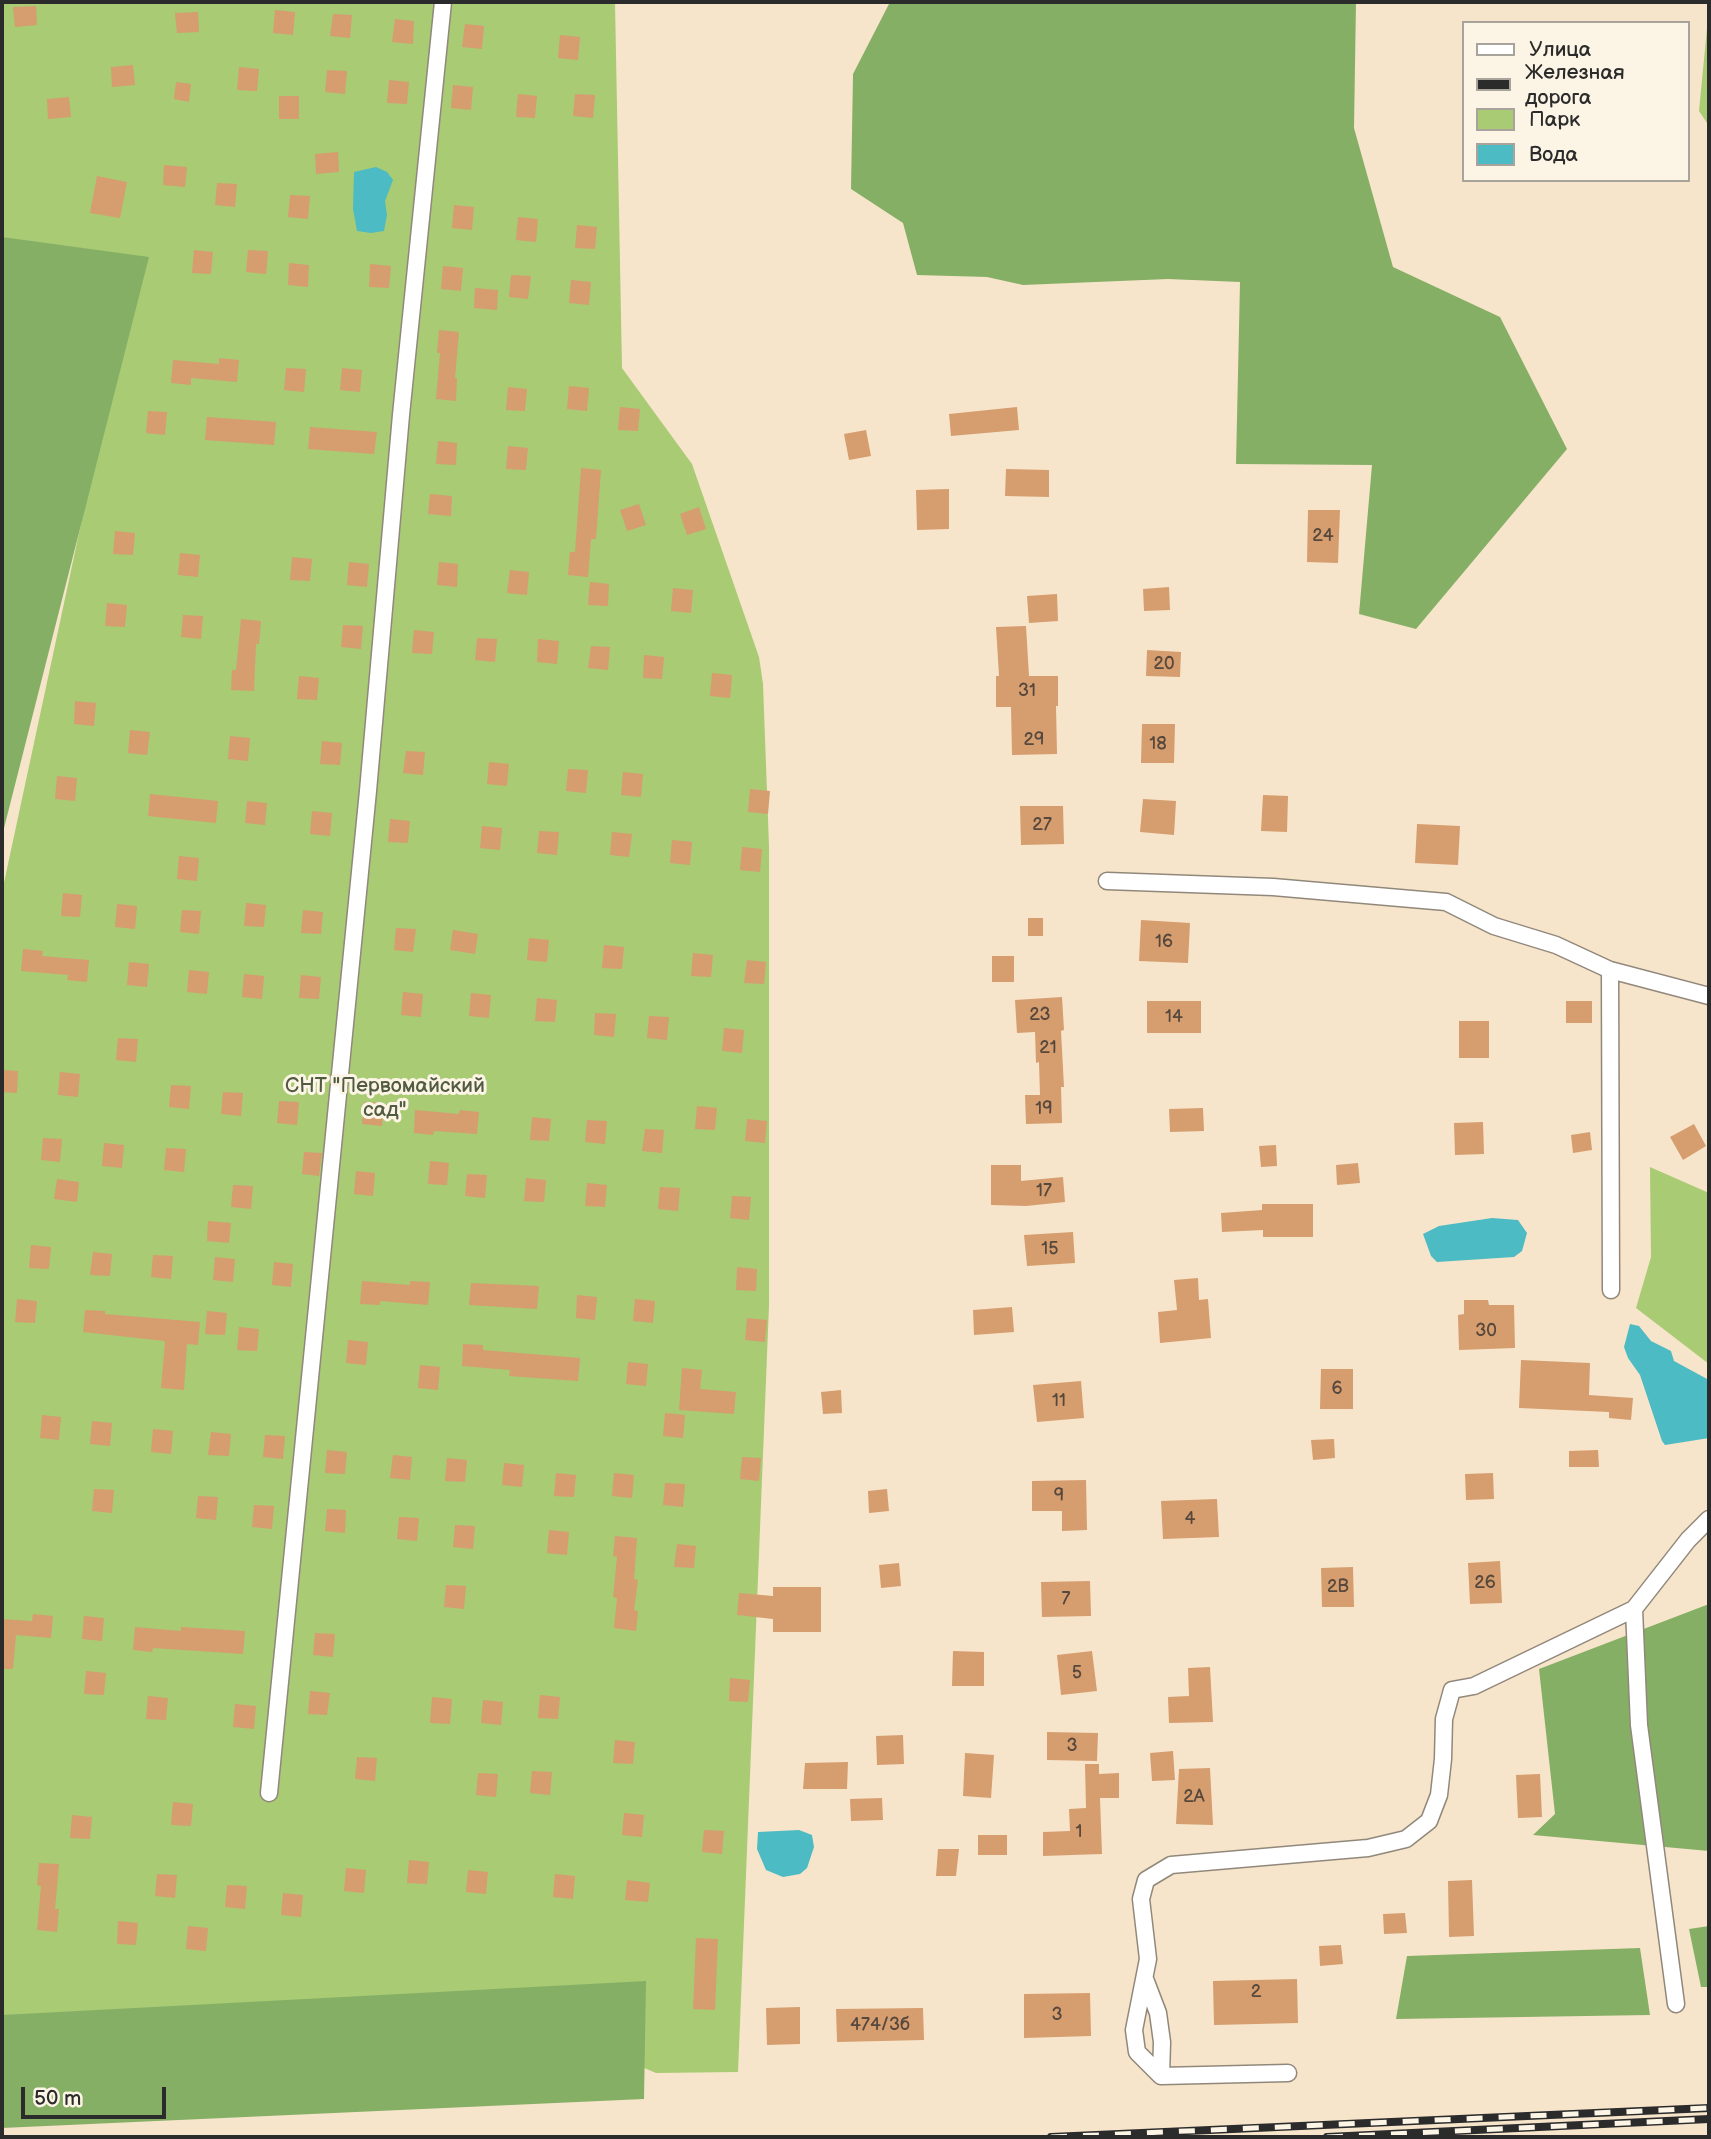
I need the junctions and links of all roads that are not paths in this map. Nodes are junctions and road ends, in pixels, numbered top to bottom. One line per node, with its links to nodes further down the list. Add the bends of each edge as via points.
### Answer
1 (443, 2): 8 (street)
2 (1107, 881): 3 (street, via 1273,887 1446,902 1494,926 1556,945)
3 (1610, 970): 4 (street); 5 (street)
4 (1709, 996)
5 (1611, 1290)
6 (1709, 1519): 7 (street)
7 (1634, 1609): 9 (street, via 1474,1686 1452,1690 1444,1719 1439,1795 1429,1821 1406,1839 1368,1848 1171,1865 1146,1880 1141,1899 1148,1959); 10 (street, via 1639,1725)
8 (269, 1793)
9 (1144, 1977): 12 (street, via 1158,2013); 12 (street, via 1134,2030 1137,2052)
10 (1676, 2004)
11 (1288, 2073): 12 (street)
12 (1161, 2076)

